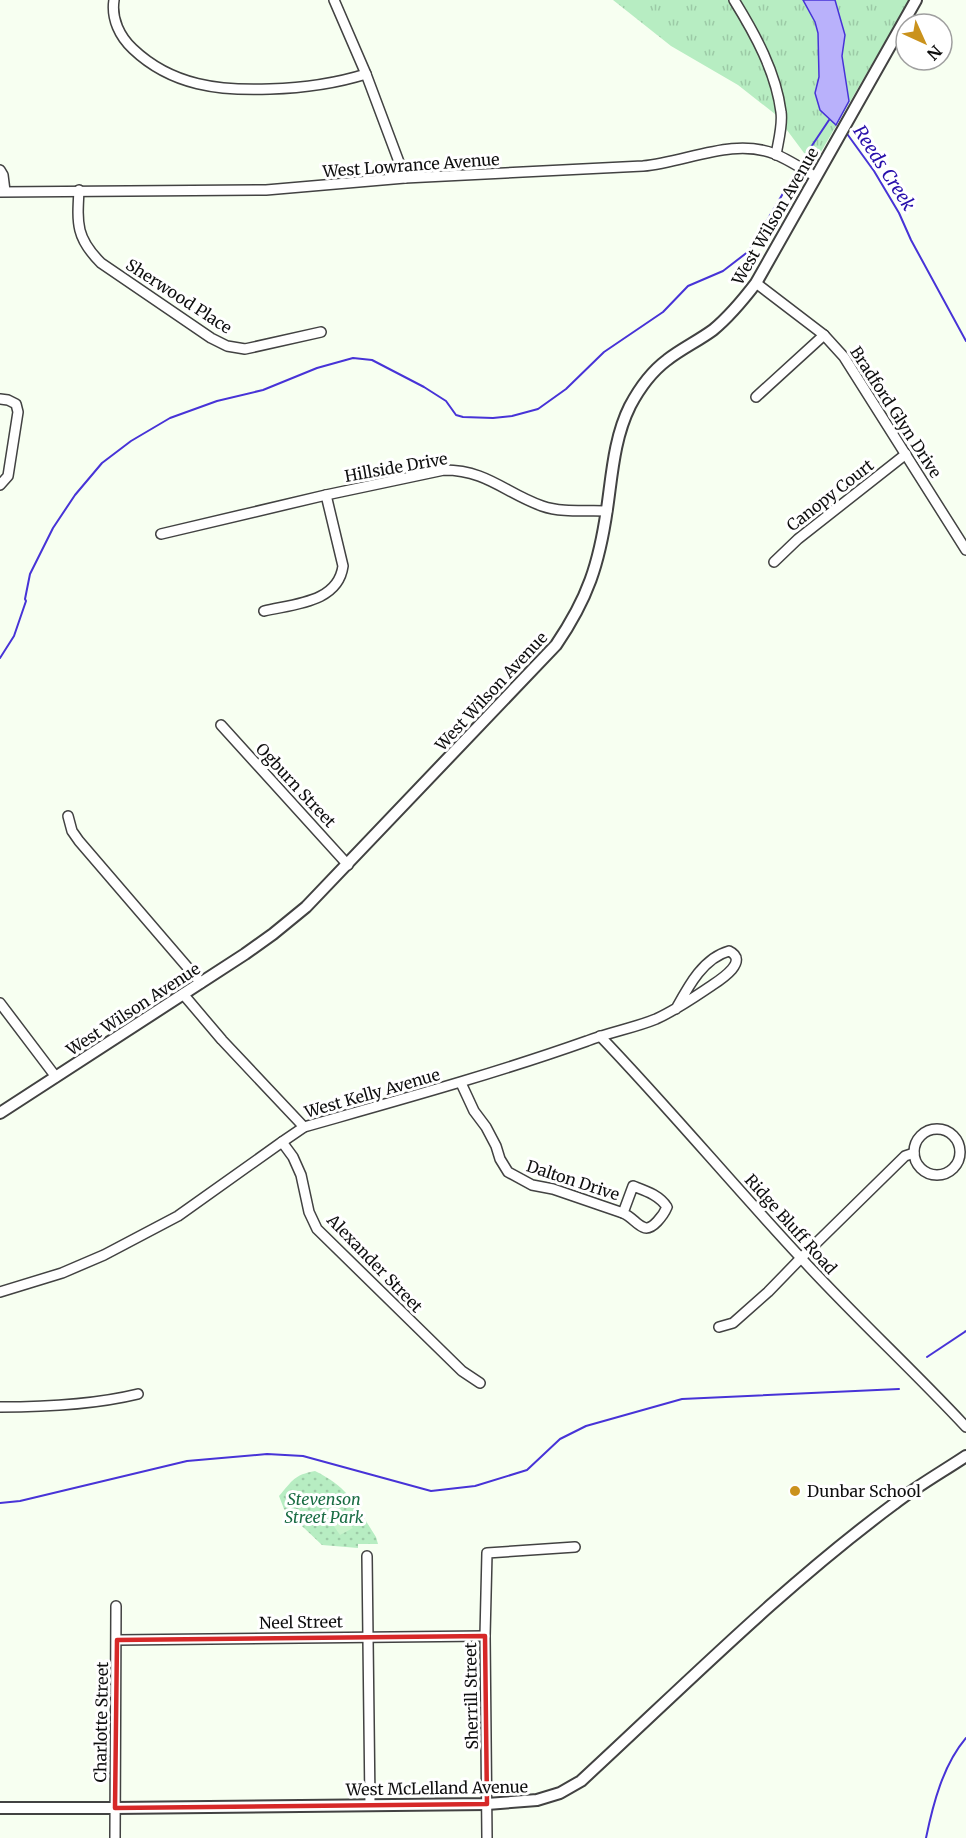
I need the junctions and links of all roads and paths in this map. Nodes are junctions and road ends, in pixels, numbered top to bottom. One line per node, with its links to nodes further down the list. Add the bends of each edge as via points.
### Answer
1 (114, 0): 5 (street, via 116,26 126,42 142,58 181,80 239,90 303,88)
2 (334, 0): 5 (street)
3 (734, 0): 6 (street, via 756,36 775,86 782,114)
4 (916, 0): 8 (street, West Wilson Avenue)
5 (366, 74): 9 (street)
6 (776, 154): 8 (street, West Lowrance Avenue); 9 (street, West Lowrance Avenue, via 749,147 730,148 665,164)
7 (0, 170): 11 (street)
8 (816, 177): 12 (street, West Wilson Avenue)
9 (405, 178): 10 (street, West Lowrance Avenue, via 267,190)
10 (79, 190): 11 (street, West Lowrance Avenue); 13 (street, Sherwood Place, via 80,233 88,250 101,263 211,338 245,349)
11 (3, 192)
12 (756, 283): 14 (street, Bradford Glyn Drive); 20 (street, West Wilson Avenue, via 726,318 667,360 642,387 622,424)
13 (321, 332)
14 (824, 335): 15 (street); 17 (street, Bradford Glyn Drive, via 853,368)
15 (756, 397)
16 (4, 400): 18 (street, via 16,404 18,412 8,476)
17 (906, 454): 22 (street, Bradford Glyn Drive); 23 (street, Canopy Court)
18 (0, 485)
19 (326, 495): 20 (street, Hillside Drive, via 455,470 482,476 545,507); 21 (street, Hillside Drive); 24 (street, Hillside Drive, via 343,566 336,586 321,597)
20 (607, 511): 27 (street, West Wilson Avenue, via 591,583 556,645)
21 (161, 534)
22 (966, 550)
23 (774, 562)
24 (264, 611)
25 (221, 725): 27 (street, Ogburn Street)
26 (68, 816): 28 (street, via 79,841)
27 (348, 864): 28 (street, West Wilson Avenue, via 273,934)
28 (201, 983): 29 (street, West Wilson Avenue)
29 (183, 994): 33 (street, West Wilson Avenue); 36 (street)
30 (0, 1003): 33 (street)
31 (676, 1009): 31 (street, West Kelly Avenue, via 729,973 736,965 735,956 729,951 710,962); 32 (street, West Kelly Avenue, via 654,1020)
32 (600, 1036): 34 (street, West Kelly Avenue); 40 (street, Ridge Bluff Road)
33 (56, 1077): 35 (street, West Wilson Avenue)
34 (461, 1083): 36 (street, West Kelly Avenue); 39 (street, Dalton Drive, via 508,1172 532,1185)
35 (0, 1113)
36 (304, 1127): 37 (street, West Kelly Avenue)
37 (282, 1142): 41 (street, West Kelly Avenue, via 178,1216 115,1250 62,1274); 43 (street, Alexander Street, via 301,1175 317,1229 462,1371)
38 (914, 1153): 38 (street, via 921,1169 938,1176 954,1169 961,1152 954,1135 937,1129 921,1136); 40 (street, via 904,1156)
39 (623, 1213): 39 (street, Dalton Drive, via 633,1186 653,1194 667,1207 648,1228)
40 (801, 1258): 42 (street, via 733,1323); 46 (street, Ridge Bluff Road)
41 (0, 1292)
42 (719, 1327)
43 (480, 1383)
44 (138, 1394): 45 (street, via 85,1404)
45 (0, 1407)
46 (966, 1427)
47 (966, 1456): 55 (street, West McLelland Avenue, via 853,1535 775,1601 580,1781 537,1800)
48 (574, 1547): 52 (street, Sherrill Street, via 488,1553)
49 (367, 1556): 51 (street)
50 (116, 1605): 53 (street, Charlotte Street)
51 (368, 1636): 52 (street, Neel Street); 53 (street, Neel Street); 54 (street)
52 (485, 1636): 55 (street, Sherrill Street)
53 (117, 1640): 57 (street, Charlotte Street)
54 (370, 1804): 55 (street, West McLelland Avenue); 57 (street, West McLelland Avenue)
55 (487, 1804): 59 (street, Sherrill Street)
56 (0, 1808): 57 (street, West McLelland Avenue)
57 (115, 1808): 58 (street, Charlotte Street)
58 (115, 1838)
59 (488, 1838)

